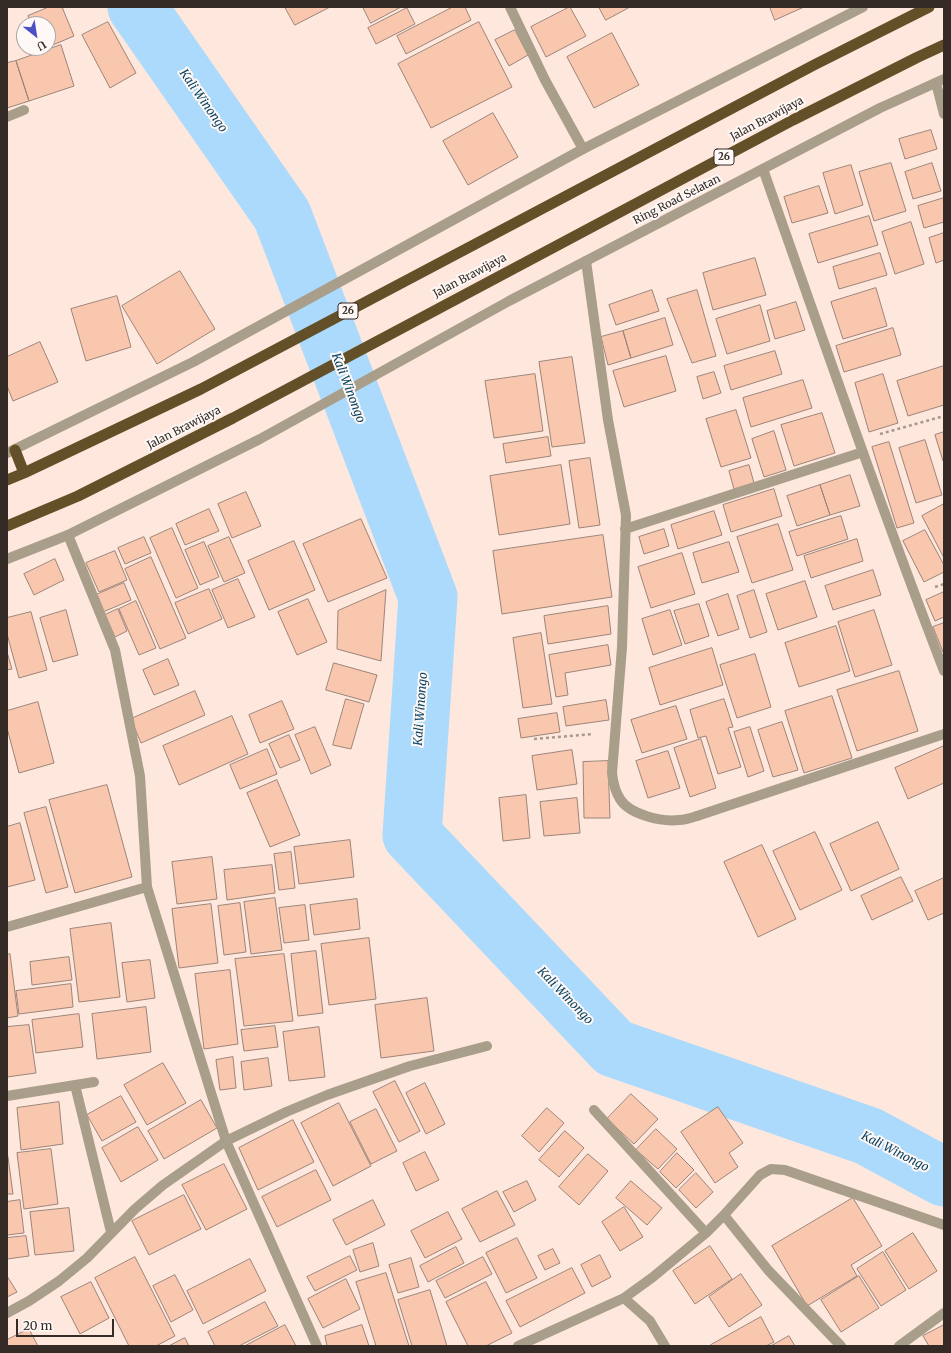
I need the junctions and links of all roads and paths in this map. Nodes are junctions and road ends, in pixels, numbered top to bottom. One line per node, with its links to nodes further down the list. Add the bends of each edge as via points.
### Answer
1 (510, 7): 9 (street, via 545,80)
2 (863, 7): 9 (street)
3 (929, 7): 16 (highway, 26, via 814,65 201,389)
4 (944, 46): 18 (highway, Jalan Brawijaya / 26, via 793,120 233,418 78,496)
5 (940, 81): 7 (street); 10 (street, Ring Road Selatan, via 880,108)
6 (24, 110): 8 (street)
7 (944, 114)
8 (7, 117)
9 (583, 149): 14 (street, via 193,362)
10 (763, 169): 11 (street, Ring Road Selatan); 13 (street)
11 (586, 261): 19 (street, via 608,420 626,515); 20 (street, Ring Road Selatan, via 260,439)
12 (944, 416): 13 (path)
13 (859, 440): 15 (street)
14 (11, 451): 16 (highway)
15 (863, 452): 19 (street); 22 (street)
16 (24, 473): 17 (highway, 26)
17 (7, 480)
18 (7, 526)
19 (626, 529): 23 (street, via 622,647)
20 (68, 534): 21 (street, Ring Road Selatan); 26 (street, via 114,650 140,776)
21 (7, 559)
22 (944, 671)
23 (615, 732): 24 (street, via 612,773 613,785 620,801 630,810 664,820 697,816); 25 (path)
24 (944, 734)
25 (534, 739)
26 (146, 887): 27 (street); 33 (street)
27 (7, 928)
28 (487, 1046): 33 (street, via 410,1066 326,1095)
29 (94, 1082): 30 (street)
30 (75, 1085): 31 (street); 36 (street)
31 (7, 1096)
32 (594, 1110): 37 (street)
33 (226, 1141): 36 (street, via 162,1185); 41 (street)
34 (724, 1215): 35 (street, via 760,1175 772,1169 785,1170); 37 (street); 44 (street, via 768,1270)
35 (944, 1225)
36 (112, 1232): 39 (street, via 87,1258 59,1281)
37 (706, 1233): 38 (street, via 653,1278)
38 (624, 1298): 42 (street); 43 (street, via 650,1321)
39 (7, 1313)
40 (944, 1313): 45 (street)
41 (317, 1346)
42 (518, 1346)
43 (665, 1346)
44 (841, 1346)
45 (899, 1346)

